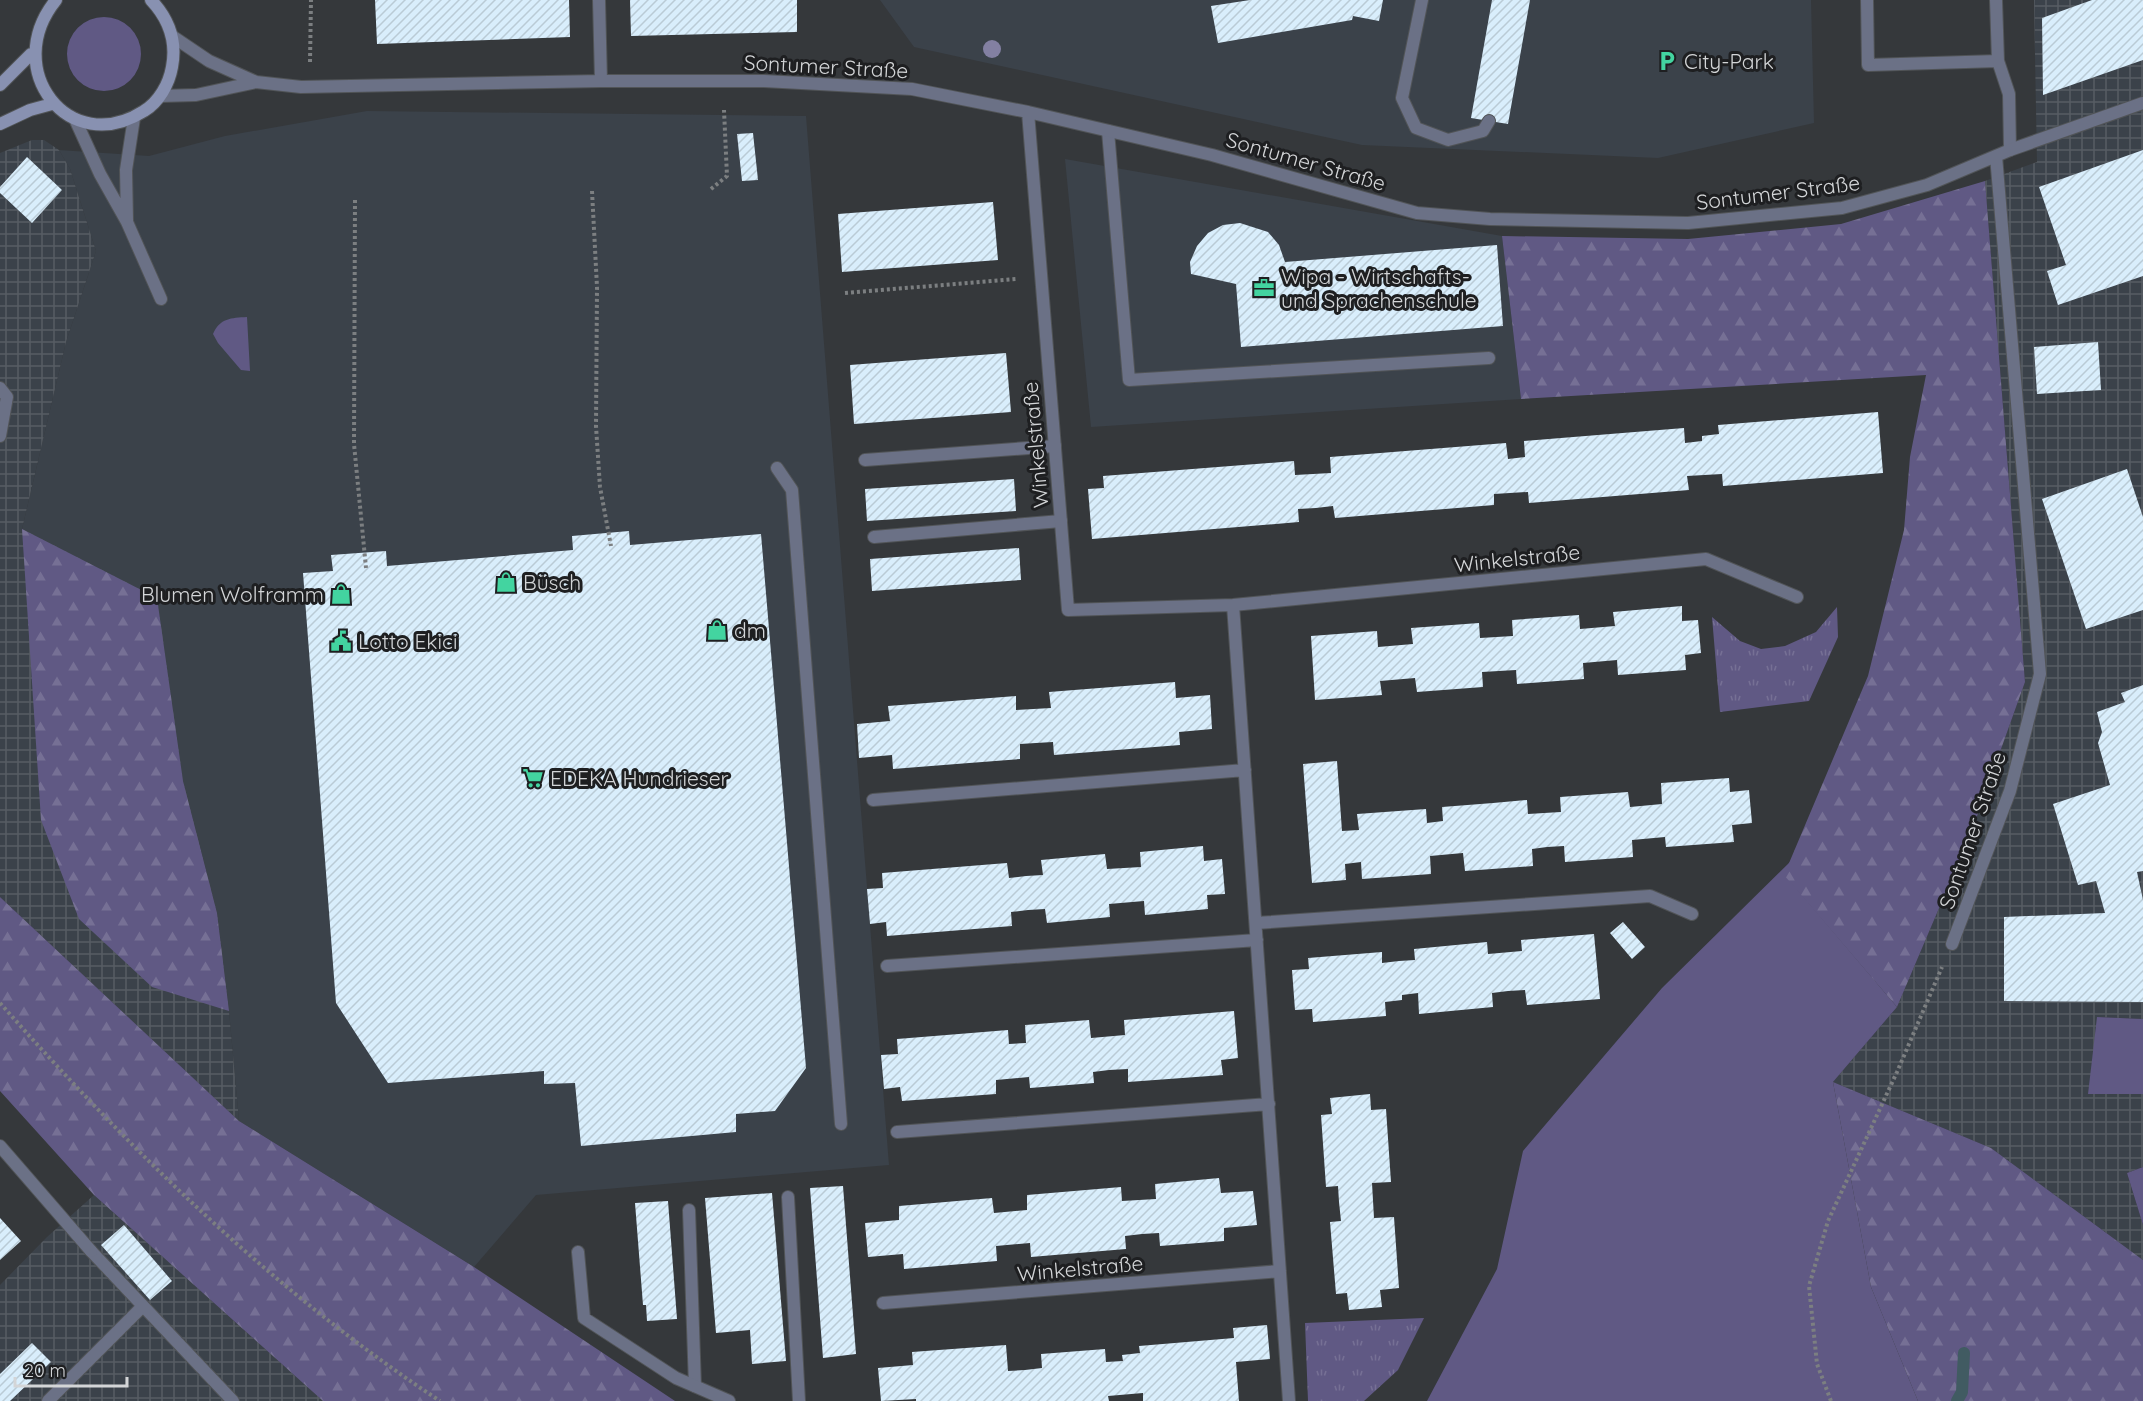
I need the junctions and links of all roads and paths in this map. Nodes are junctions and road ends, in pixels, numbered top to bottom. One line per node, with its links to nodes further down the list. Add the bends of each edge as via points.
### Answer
1 (56, 0): 9 (main road, via 35,30)
2 (151, 0): 8 (main road)
3 (311, 0): 11 (path)
4 (599, 0): 12 (street)
5 (1422, 0): 22 (street, via 1402,98 1416,128 1448,140 1483,131)
6 (1867, 0): 10 (street, via 1868,65)
7 (1996, 0): 10 (street)
8 (172, 36): 13 (street, Sontumer Straße, via 209,61); 15 (main road, via 171,77)
9 (31, 54): 14 (main road); 17 (main road, via 41,89)
10 (1998, 61): 25 (street, via 2009,94)
11 (310, 66)
12 (601, 81): 13 (street, Sontumer Straße, via 301,87); 19 (street, Sontumer Straße, via 764,81 912,89)
13 (256, 82): 15 (street, Sontumer Straße, via 196,95)
14 (0, 85)
15 (160, 96): 20 (main road)
16 (2143, 103): 25 (street, Sontumer Straße)
17 (52, 104): 21 (main road); 23 (main road)
18 (724, 110): 27 (path, via 728,176)
19 (1028, 112): 24 (street, Sontumer Straße); 31 (street, Winkelstraße)
20 (134, 118): 21 (main road, via 95,125); 30 (street, via 126,170)
21 (75, 119): 30 (street)
22 (1489, 121)
23 (0, 124)
24 (1108, 131): 26 (street, Sontumer Straße, via 1212,155 1417,213 1490,219 1688,223 1842,208 1927,185); 34 (street, via 1129,380)
25 (2010, 150): 26 (street, Sontumer Straße)
26 (1996, 156): 51 (street, Sontumer Straße, via 2040,674 2010,791)
27 (711, 189)
28 (592, 191): 42 (path, via 597,287 596,426 600,487)
29 (355, 200): 43 (path, via 354,444)
30 (127, 222): 33 (street)
31 (1041, 277): 32 (path); 37 (street, Winkelstraße)
32 (844, 293)
33 (160, 299)
34 (1489, 358)
35 (0, 388): 36 (street, via 7,397)
36 (0, 436)
37 (1055, 446): 38 (street); 40 (street, Winkelstraße)
38 (865, 460)
39 (777, 468): 55 (street, via 792,490)
40 (1061, 521): 41 (street); 45 (street, Winkelstraße, via 1068,610)
41 (874, 537)
42 (611, 546)
43 (366, 568)
44 (1797, 597): 45 (street, Winkelstraße, via 1706,559)
45 (1233, 605): 46 (street)
46 (1245, 770): 47 (street); 49 (street)
47 (873, 800)
48 (1692, 914): 49 (street, via 1650,896)
49 (1256, 923): 50 (street)
50 (1257, 940): 52 (street); 54 (street)
51 (1952, 944): 71 (path, via 1898,1072 1828,1221 1809,1286 1816,1364)
52 (887, 966)
53 (0, 1003): 67 (path, via 203,1216 302,1300)
54 (1269, 1104): 56 (street); 61 (street)
55 (841, 1124)
56 (897, 1132)
57 (0, 1146): 63 (street)
58 (788, 1197): 69 (street)
59 (689, 1210): 64 (street)
60 (578, 1252): 64 (street, via 584,1318 676,1378)
61 (1280, 1271): 62 (street, Winkelstraße); 70 (street)
62 (883, 1303)
63 (142, 1306): 65 (street); 66 (street)
64 (695, 1386): 68 (street)
65 (48, 1401)
66 (233, 1401)
67 (440, 1401)
68 (729, 1401)
69 (799, 1401)
70 (1289, 1401)
71 (1831, 1401)

